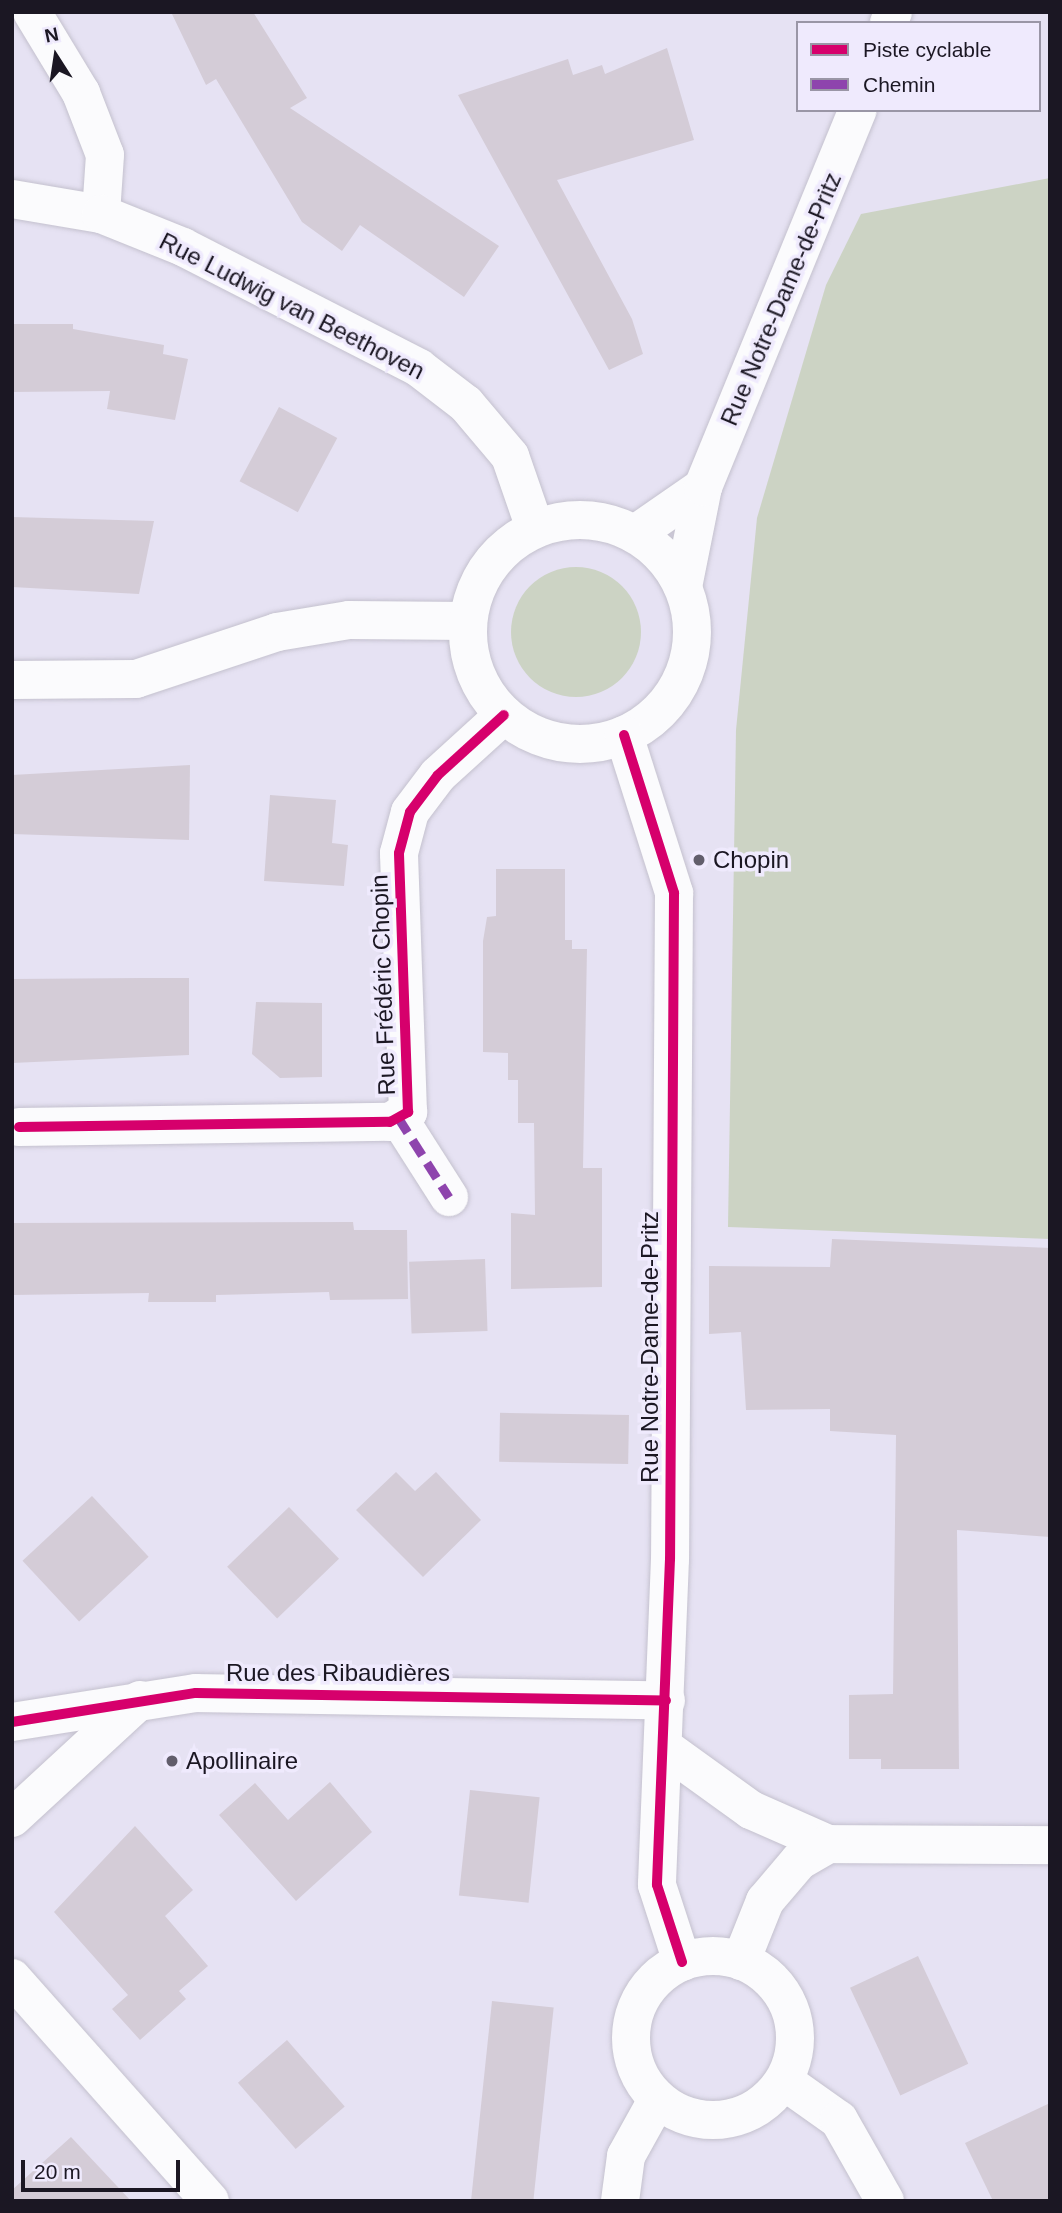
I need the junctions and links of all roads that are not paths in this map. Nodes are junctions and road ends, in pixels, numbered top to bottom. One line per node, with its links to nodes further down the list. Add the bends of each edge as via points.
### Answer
1 (32, 12): 4 (street, via 80,93 105,155)
2 (857, 112): 5 (street, Rue Notre-Dame-de-Pritz)
3 (12, 199): 4 (street, Rue Ludwig van Beethoven)
4 (101, 214): 6 (street, Rue Ludwig van Beethoven, via 183,247 419,368 467,404 510,456)
5 (703, 487): 7 (street); 8 (street, Rue Notre-Dame-de-Pritz)
6 (535, 528): 7 (street, Rue Notre-Dame-de-Pritz, via 603,522); 9 (street, Rue Notre-Dame-de-Pritz, via 489,565)
7 (635, 534): 8 (street, Rue Notre-Dame-de-Pritz, via 664,557)
8 (683, 587): 12 (street, Rue Notre-Dame-de-Pritz, via 692,621 690,657 677,689 654,716)
9 (468, 621): 10 (street, via 349,620 277,632 136,679); 11 (street, Rue Notre-Dame-de-Pritz, via 469,656 482,688)
10 (12, 680)
11 (504, 715): 12 (street, Rue Notre-Dame-de-Pritz, via 561,742 593,744); 13 (street, Rue Frédéric Chopin, via 439,775 407,822 398,853 411,1097 408,1112)
12 (624, 735): 17 (street, Rue Notre-Dame-de-Pritz, via 674,893)
13 (398, 1117): 14 (street, Rue Frédéric Chopin); 15 (street)
14 (15, 1127)
15 (449, 1197)
16 (140, 1700): 17 (street, Rue des Ribaudières, via 196,1693); 18 (street, Rue des Ribaudières); 20 (street)
17 (666, 1700): 19 (street, Rue Notre-Dame-de-Pritz)
18 (12, 1722)
19 (665, 1748): 21 (street, via 751,1810); 24 (street, Rue Notre-Dame-de-Pritz, via 657,1885)
20 (12, 1818)
21 (828, 1844): 22 (street); 23 (street, via 799,1861 765,1901)
22 (1050, 1845)
23 (741, 1961): 24 (street, via 722,1956); 26 (street, via 762,1973 791,2011 793,2058)
24 (682, 1962): 27 (street, via 641,1998 632,2024 636,2064)
25 (12, 1978): 28 (street)
26 (784, 2081): 27 (street, via 768,2099 724,2120 700,2120); 30 (street, via 839,2120)
27 (657, 2100): 29 (street, via 626,2156)
28 (210, 2201)
29 (620, 2201)
30 (885, 2201)

